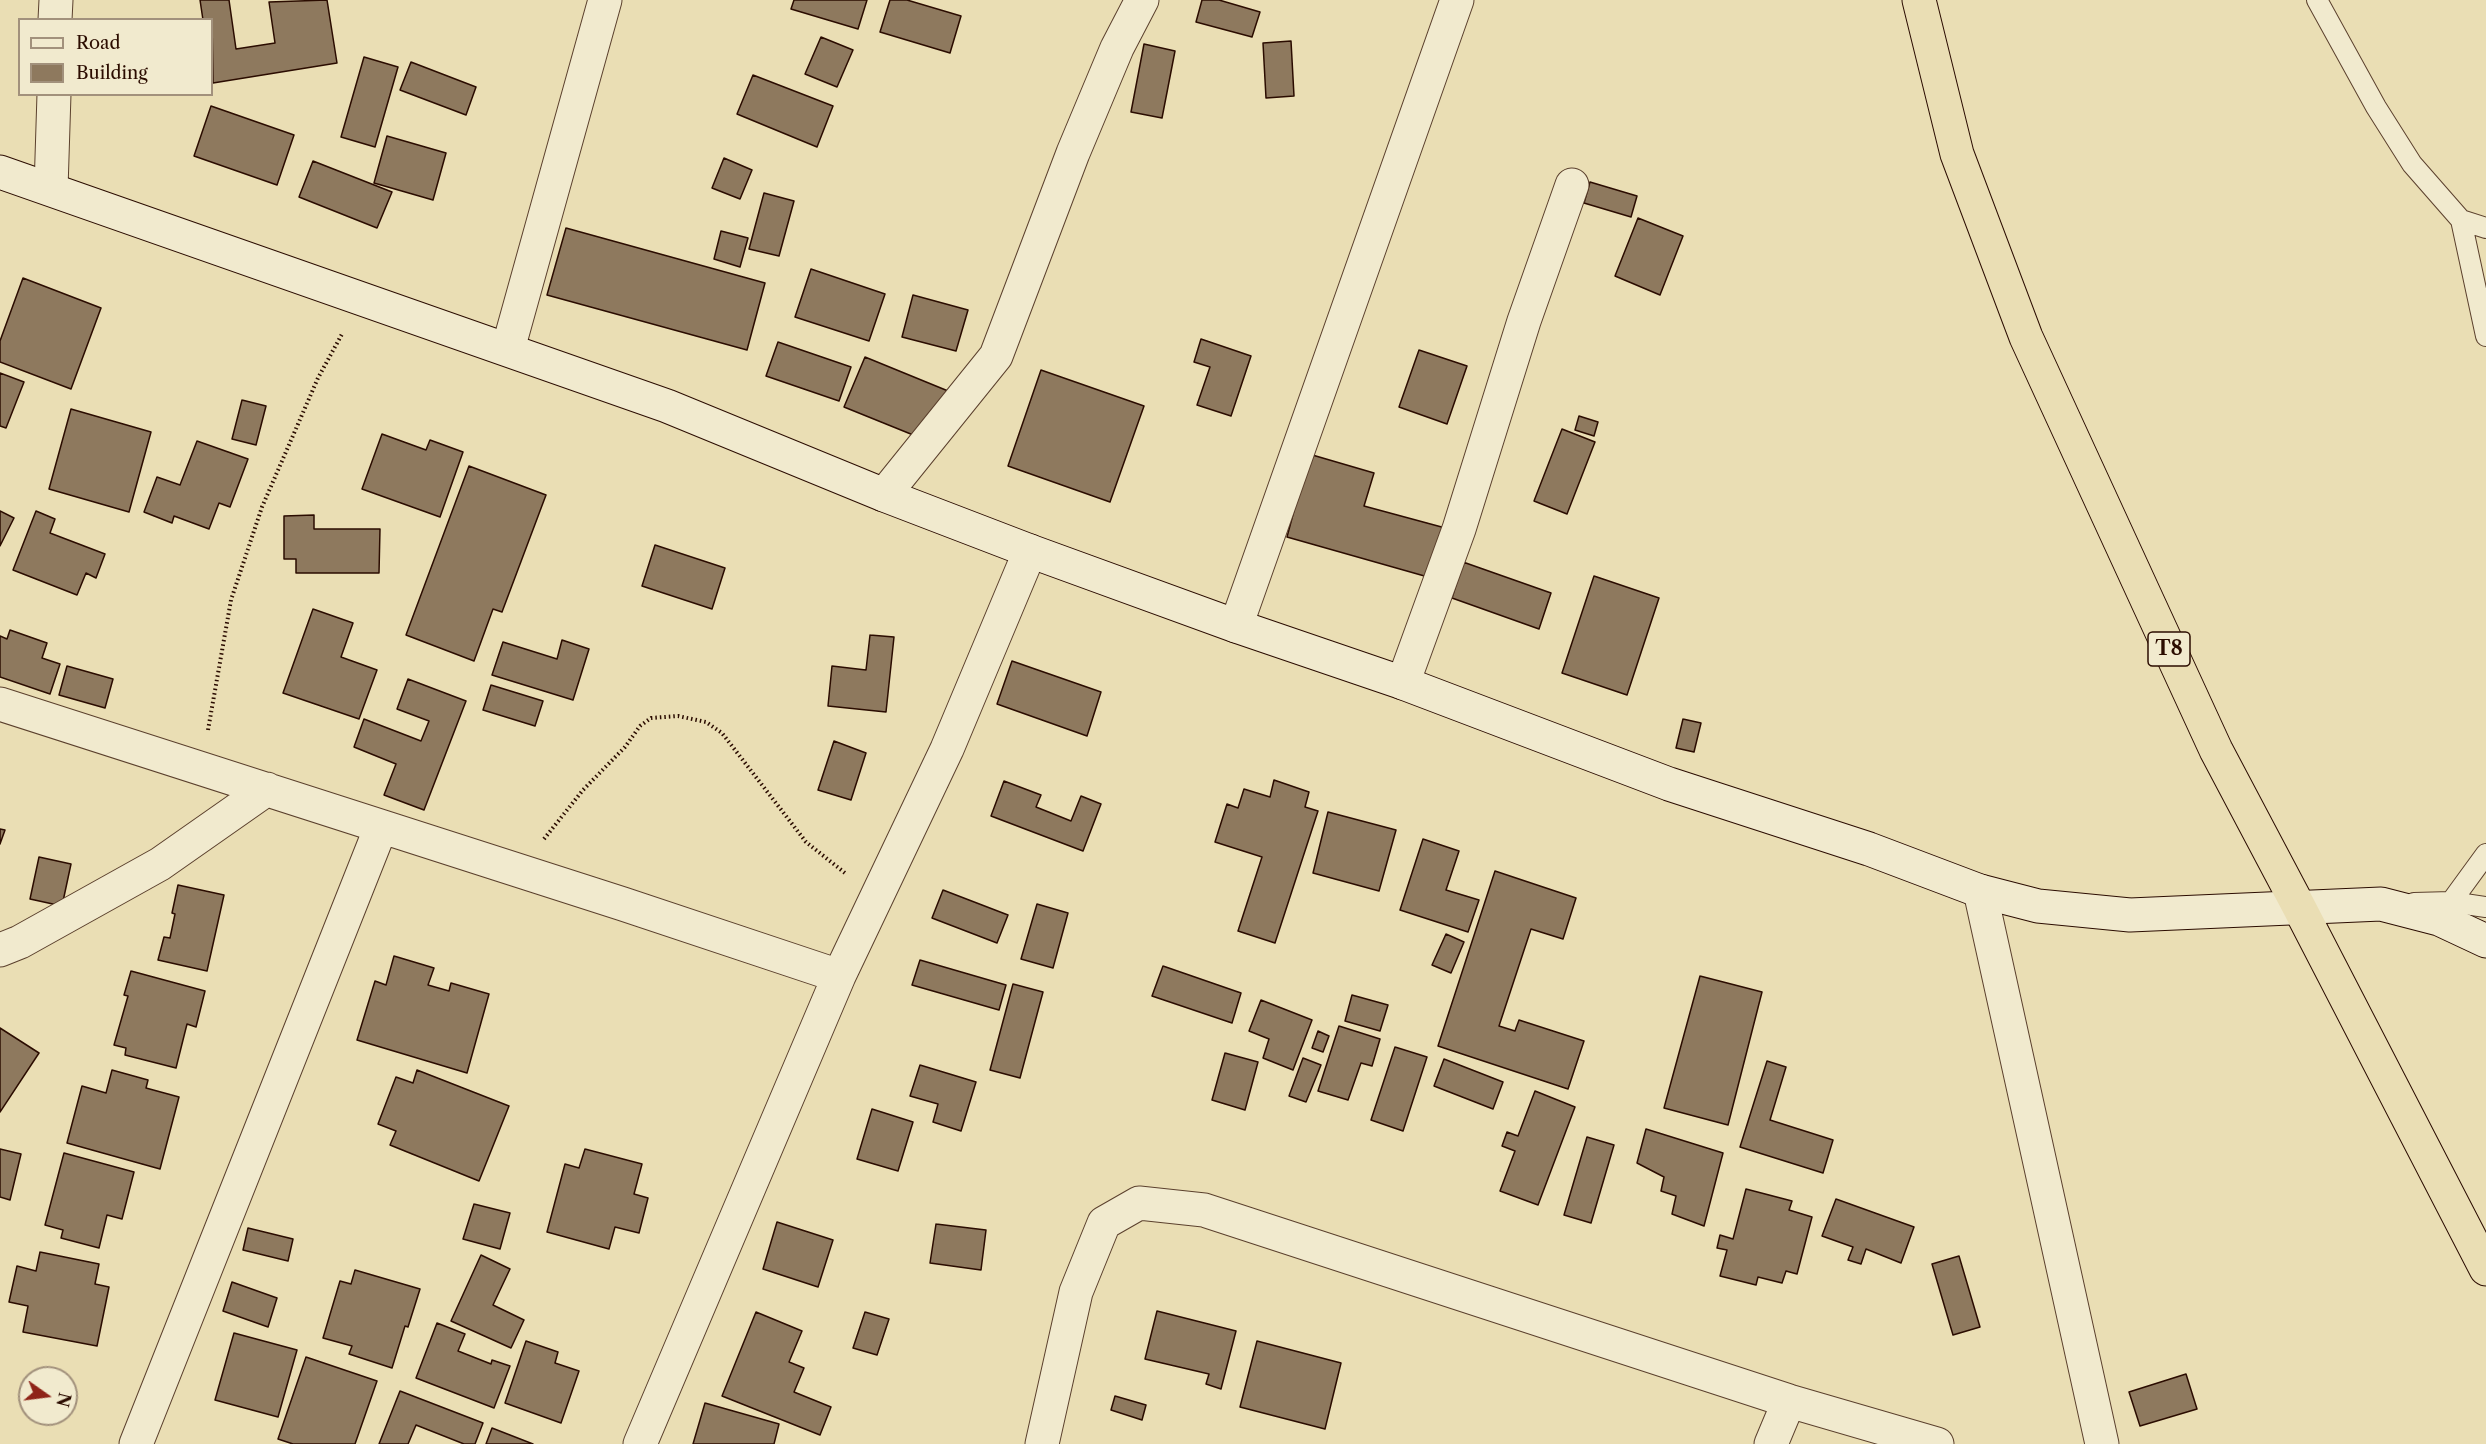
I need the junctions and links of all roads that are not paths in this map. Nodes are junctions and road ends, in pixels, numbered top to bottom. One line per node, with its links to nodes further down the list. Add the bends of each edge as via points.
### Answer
1 (56, 0): 7 (street)
2 (605, 0): 15 (street)
3 (1142, 0): 16 (street, via 1116,48 996,356)
4 (1457, 0): 18 (street)
5 (1919, 0): 27 (highway, T8, via 1957,154 2026,337 2216,750)
6 (2317, 0): 12 (lane, via 2412,164)
7 (56, 18)
8 (54, 96): 11 (street)
9 (0, 172): 11 (street)
10 (1572, 185): 19 (street, via 1524,321 1459,529)
11 (51, 189): 15 (street)
12 (2461, 220): 13 (lane); 14 (lane)
13 (2486, 228)
14 (2486, 336)
15 (508, 349): 16 (street, via 667,406)
16 (884, 495): 17 (street)
17 (1030, 551): 18 (street); 31 (street, via 947,749)
18 (1236, 626): 19 (street)
19 (1403, 683): 24 (street, via 1669,784 1869,849)
20 (0, 704): 21 (street)
21 (267, 789): 22 (street); 30 (street, via 160,864)
22 (381, 827): 31 (street); 34 (street)
23 (2486, 854): 25 (lane)
24 (1980, 891): 27 (street, via 2038,906 2130,915); 39 (street)
25 (2451, 902): 26 (lane); 28 (lane)
26 (2381, 904): 27 (street); 29 (street, via 2439,918)
27 (2300, 907): 32 (highway, T8)
28 (2486, 907)
29 (2486, 941)
30 (0, 950)
31 (839, 976): 35 (street)
32 (2486, 1269)
33 (1789, 1401): 36 (street, via 1204,1210 1139,1203 1104,1223 1076,1292); 37 (street); 38 (street)
34 (136, 1444)
35 (640, 1444)
36 (1041, 1444)
37 (1771, 1444)
38 (1937, 1444)
39 (2102, 1444)

